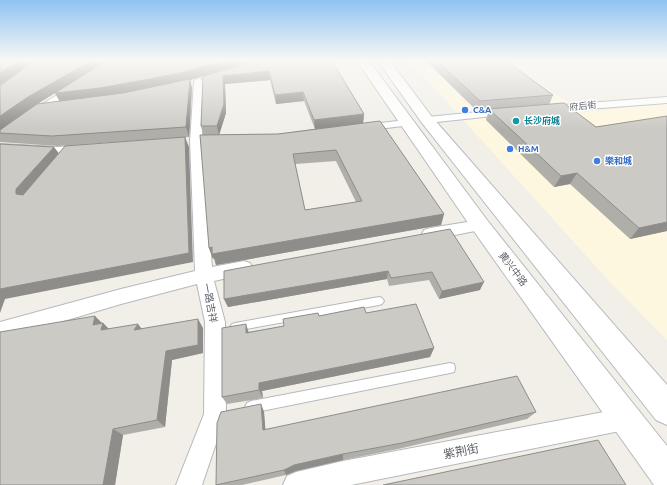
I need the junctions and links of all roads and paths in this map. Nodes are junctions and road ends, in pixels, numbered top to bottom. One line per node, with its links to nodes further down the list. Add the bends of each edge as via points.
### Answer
1 (80, 84): 7 (street)
2 (199, 84): 18 (street, 一路吉祥, via 198,141)
3 (383, 84): 11 (main road, 黄兴中路)
4 (396, 84): 11 (main road, 黄兴中路)
5 (667, 100): 8 (street, 府后街)
6 (60, 107): 7 (street)
7 (39, 108): 10 (street)
8 (538, 110)
9 (522, 111): 11 (street)
10 (22, 121)
11 (417, 121): 12 (street); 15 (main road, 黄兴中路); 24 (main road, 黄兴中路)
12 (347, 130)
13 (0, 148): 14 (street, via 69,152)
14 (95, 148)
15 (480, 225): 16 (street); 25 (main road, 黄兴中路)
16 (419, 236)
17 (258, 266): 18 (street)
18 (204, 275): 20 (street, 一路吉祥); 21 (street, via 106,300)
19 (379, 301): 20 (lane)
20 (215, 331): 28 (street, 一路吉祥, via 219,413)
21 (0, 332)
22 (450, 368): 23 (lane)
23 (238, 409)
24 (667, 409)
25 (625, 419): 26 (main road, 黄兴中路); 27 (street, 紫荆街)
26 (667, 474)
27 (344, 480): 29 (street, 紫荆街)
28 (189, 485)
29 (296, 485)

